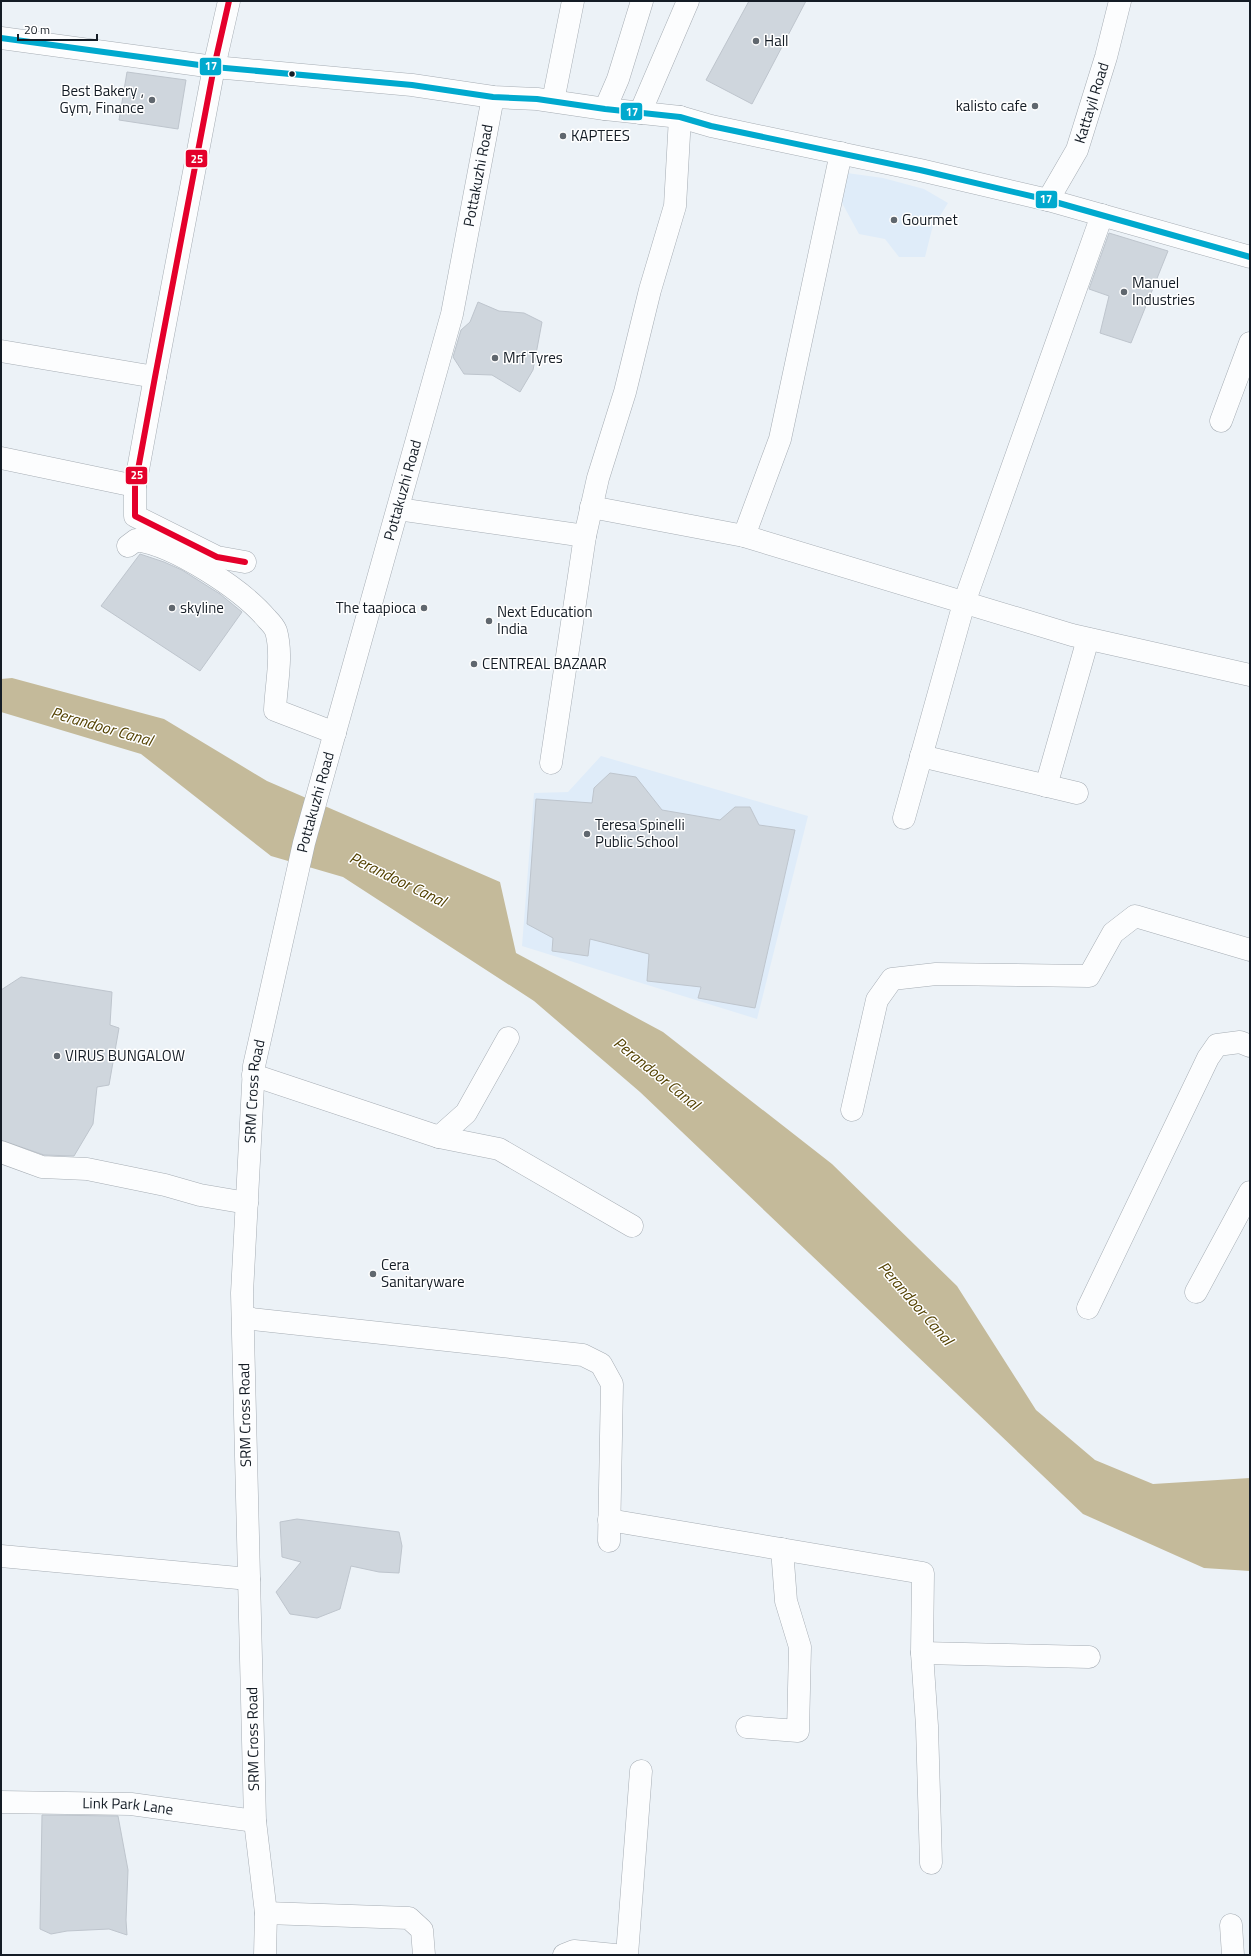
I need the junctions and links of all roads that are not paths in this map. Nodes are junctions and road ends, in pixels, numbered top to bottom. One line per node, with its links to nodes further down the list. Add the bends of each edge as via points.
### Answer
1 (229, 1): 7 (street)
2 (573, 1): 9 (street)
3 (642, 1): 10 (street, via 618,79)
4 (688, 1): 11 (street)
5 (1120, 1): 14 (street, Kattayil Road, via 1106,58 1077,150)
6 (1, 38): 7 (street)
7 (214, 67): 8 (street, via 412,85); 19 (street)
8 (494, 97): 9 (street); 24 (street, Pottakuzhi Road, via 452,314)
9 (553, 101): 10 (street)
10 (605, 109): 11 (street)
11 (640, 113): 12 (street)
12 (680, 117): 13 (street, via 711,126); 23 (street, via 675,206)
13 (841, 153): 14 (street); 26 (street, via 780,440)
14 (1048, 200): 15 (street)
15 (1102, 215): 16 (street); 29 (street)
16 (1250, 257)
17 (1250, 343): 20 (street)
18 (1, 351): 19 (street)
19 (155, 377): 22 (street)
20 (1221, 421)
21 (1, 458): 22 (street)
22 (135, 486): 28 (street, via 134,516 217,557)
23 (591, 507): 25 (street); 26 (street)
24 (398, 509): 25 (street); 32 (street, Pottakuzhi Road)
25 (585, 536): 34 (street)
26 (744, 536): 29 (street)
27 (128, 546): 32 (street, via 136,540 149,542 188,560 231,585 261,612 275,629 278,644 275,710)
28 (245, 562)
29 (964, 603): 30 (street); 33 (street)
30 (1088, 639): 31 (street); 35 (street)
31 (1250, 675)
32 (335, 733): 38 (street, Pottakuzhi Road)
33 (921, 756): 35 (street); 37 (street)
34 (551, 763)
35 (1046, 786): 36 (street)
36 (1077, 793)
37 (904, 818)
38 (296, 879): 42 (street, SRM Cross Road)
39 (1250, 950): 43 (street, via 1135,916 1113,933 1089,976 936,974 892,979 877,1000)
40 (508, 1038): 44 (street, via 466,1112)
41 (1250, 1046): 50 (street, via 1240,1042 1217,1045 1208,1058)
42 (253, 1075): 44 (street); 47 (street, SRM Cross Road)
43 (852, 1110)
44 (439, 1137): 48 (street, via 498,1149)
45 (1, 1152): 47 (street, via 42,1167 87,1169)
46 (1250, 1192): 49 (street)
47 (247, 1203): 51 (street, SRM Cross Road)
48 (632, 1226)
49 (1196, 1292)
50 (1088, 1308)
51 (243, 1318): 52 (street, via 583,1354 601,1364 612,1384 609,1530); 54 (street, SRM Cross Road)
52 (782, 1549): 55 (street, via 923,1573); 57 (street, via 786,1601 800,1647 798,1731)
53 (1, 1556): 54 (street)
54 (249, 1579): 60 (street, SRM Cross Road)
55 (922, 1653): 56 (street); 61 (street, via 928,1726)
56 (1089, 1657)
57 (747, 1727)
58 (641, 1771): 68 (street)
59 (1, 1802): 60 (street, Link Park Lane, via 131,1804)
60 (255, 1821): 62 (street, SRM Cross Road)
61 (931, 1863)
62 (266, 1912): 64 (street, SRM Cross Road); 65 (street, via 409,1918 422,1930)
63 (1231, 1925): 69 (street)
64 (265, 1955)
65 (424, 1955)
66 (564, 1955): 67 (street, via 574,1951)
67 (615, 1955)
68 (627, 1955)
69 (1233, 1955)

